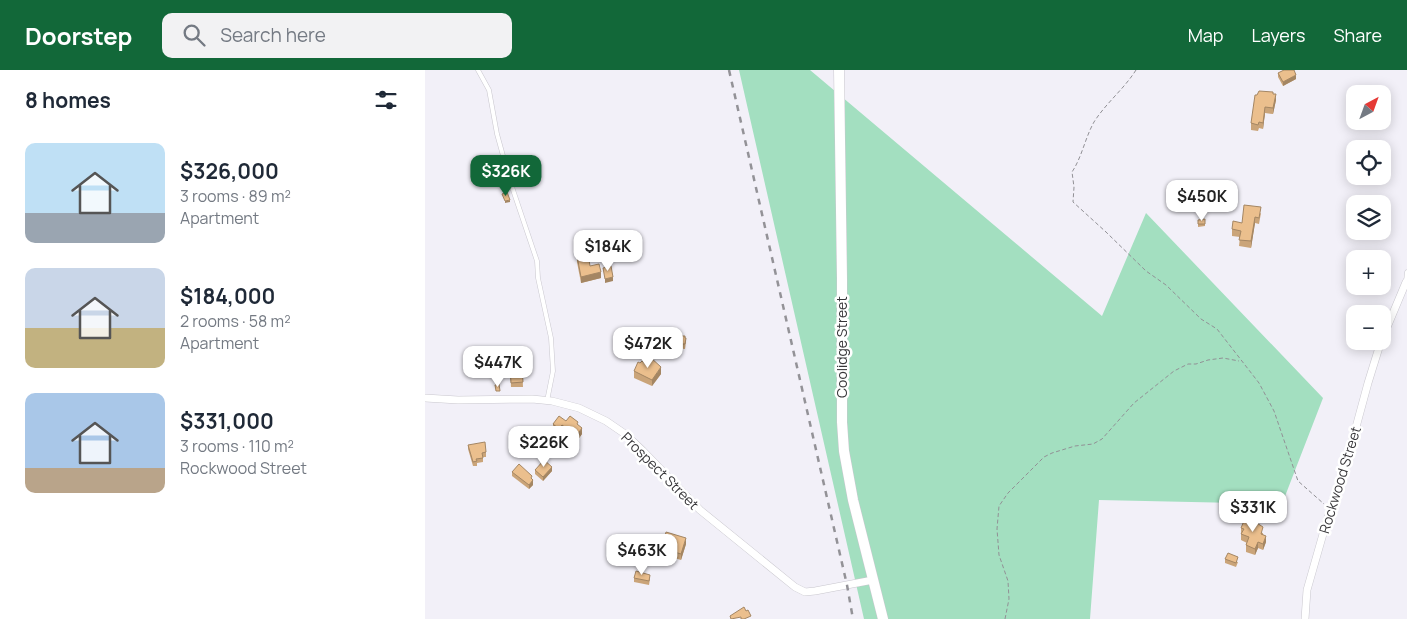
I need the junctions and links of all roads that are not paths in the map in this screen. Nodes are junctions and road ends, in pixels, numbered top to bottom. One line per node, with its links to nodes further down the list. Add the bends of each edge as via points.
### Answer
1 (478, 70): 8 (lane, via 489,90 507,171 537,261 551,338 553,371)
2 (839, 70): 9 (main road, Coolidge Street, via 843,435 849,482)
3 (1407, 272): 4 (lane)
4 (1406, 282): 5 (street)
5 (1391, 318)
6 (1378, 350): 11 (street, Rockwood Street, via 1307,590)
7 (425, 398): 8 (street, Prospect Street)
8 (547, 401): 9 (street, Prospect Street, via 579,408 625,434 700,510 795,587 805,592)
9 (873, 580): 10 (main road, Coolidge Street)
10 (883, 619)
11 (1305, 619)

